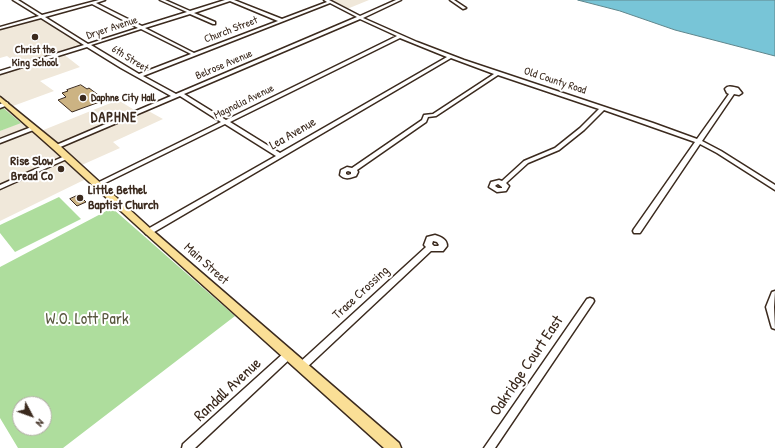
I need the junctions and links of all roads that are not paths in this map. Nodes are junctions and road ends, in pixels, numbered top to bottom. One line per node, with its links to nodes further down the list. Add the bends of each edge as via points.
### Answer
1 (15, 0): 11 (street, 6th Street)
2 (103, 0): 8 (street)
3 (162, 0): 10 (street)
4 (230, 0): 10 (street, Dryer Avenue); 13 (street)
5 (399, 0): 12 (street, Belrose Avenue)
6 (452, 0): 9 (street)
7 (328, 1): 12 (street, Old County Road); 13 (street, Church Street)
8 (93, 2): 11 (street); 16 (street)
9 (464, 8)
10 (190, 13): 14 (street); 16 (street, Dryer Avenue)
11 (42, 16): 15 (street); 18 (street, 6th Street)
12 (358, 18): 17 (street, Old County Road); 25 (street, Belrose Avenue)
13 (282, 21): 19 (street, Church Street)
14 (214, 23)
15 (0, 28)
16 (143, 28): 18 (street, Dryer Avenue); 19 (street)
17 (399, 37): 20 (street, Old County Road); 28 (street, Magnolia Avenue)
18 (89, 45): 21 (street, Dryer Avenue); 23 (street, 6th Street)
19 (193, 54): 23 (street, Church Street)
20 (450, 57): 22 (street, Old County Road); 33 (street, Lea Avenue)
21 (0, 73)
22 (499, 73): 27 (street, Old County Road); 35 (street, via 434,115 426,116 424,121)
23 (139, 76): 25 (street, 6th Street)
24 (732, 93): 31 (street)
25 (177, 95): 28 (street, 6th Street); 32 (street, Belrose Avenue)
26 (2, 103): 29 (main road, Main Street)
27 (603, 108): 31 (street, Old County Road); 36 (street, via 582,130 557,149 526,162)
28 (226, 121): 33 (street, 6th Street); 37 (street, Magnolia Avenue)
29 (34, 128): 30 (street); 32 (main road, Main Street)
30 (0, 141)
31 (698, 142): 39 (street, Old County Road, via 719,152); 40 (street)
32 (56, 147): 34 (main road, Main Street)
33 (279, 155): 41 (street, Lea Avenue)
34 (67, 157): 37 (main road, Main Street); 38 (street)
35 (353, 170)
36 (503, 183)
37 (97, 185): 41 (main road, Main Street)
38 (0, 187)
39 (775, 188)
40 (637, 231)
41 (149, 232): 46 (main road, Main Street)
42 (430, 248): 47 (street, Trace Crossing)
43 (775, 294): 45 (street, via 770,307)
44 (590, 301): 50 (street, Oakridge Court East)
45 (775, 325)
46 (289, 354): 47 (main road, Main Street); 48 (street, Randall Avenue)
47 (302, 366): 49 (main road, Main Street)
48 (187, 448)
49 (394, 448)
50 (489, 448)

